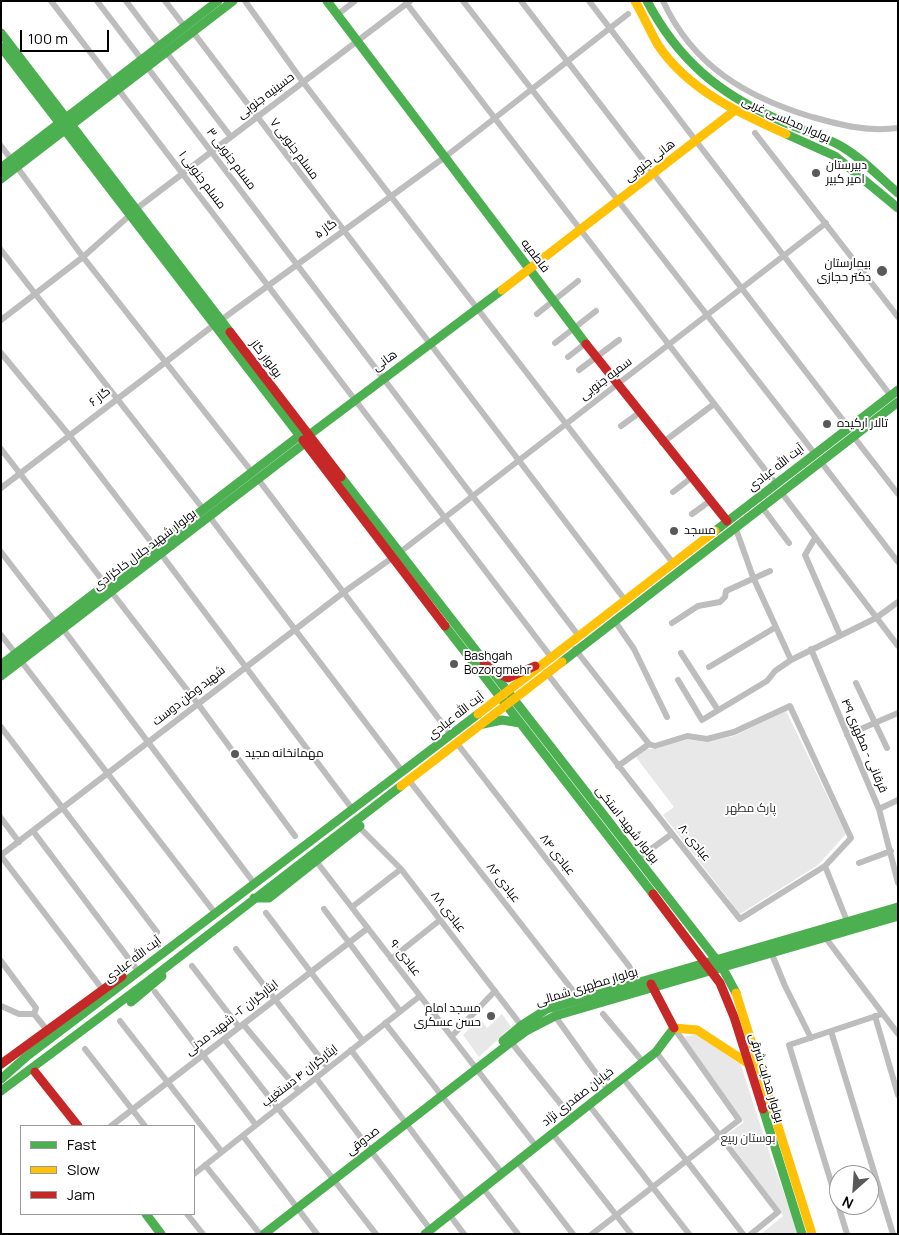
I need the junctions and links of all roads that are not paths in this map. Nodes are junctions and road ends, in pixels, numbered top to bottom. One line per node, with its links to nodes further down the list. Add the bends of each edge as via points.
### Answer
1 (51, 1): 28 (street, ۱ مسلم جنوبی)
2 (97, 1): 26 (street, مسلم جنوبی ۳)
3 (126, 1): 24 (street)
4 (165, 1): 20 (street, مسلم جنوبی ۷)
5 (218, 1): 20 (main road)
6 (233, 1): 20 (main road)
7 (244, 1): 27 (street)
8 (327, 1): 18 (main road, فاطمیه)
9 (355, 1): 18 (street)
10 (463, 1): 29 (street)
11 (521, 1): 25 (street)
12 (588, 1): 19 (street)
13 (635, 1): 30 (main road, بولوار مجلسی غربی, via 659,46 673,63 690,80)
14 (647, 1): 46 (main road, بولوار مجلسی غربی, via 668,40 697,72 759,111 841,146)
15 (663, 1): 34 (street, via 692,46 717,71 775,106 850,128 877,131)
16 (406, 3): 22 (street, حسینیه جنوبی); 32 (street)
17 (628, 14): 19 (street, گاز ۵)
18 (337, 15): 22 (main road, فاطمیه)
19 (610, 29): 25 (street, گاز ۵); 37 (street)
20 (189, 30): 24 (main road); 31 (street, مسلم جنوبی ۷)
21 (1, 33): 33 (main road, بولوار گاز)
22 (356, 42): 27 (street, حسینیه جنوبی); 40 (main road, فاطمیه)
23 (1, 47): 33 (main road, بولوار گاز)
24 (163, 49): 26 (main road); 36 (street)
25 (568, 62): 29 (street, گاز ۵); 44 (street)
26 (145, 63): 28 (main road); 39 (street, مسلم جنوبی ۳)
27 (303, 82): 31 (street, حسینیه جنوبی); 47 (street)
28 (116, 85): 33 (main road); 43 (street, ۱ مسلم جنوبی)
29 (532, 89): 32 (street, گاز ۵); 48 (street)
30 (734, 111): 37 (main road, هانی جنوبی); 49 (main road, بولوار مجلسی غربی, via 835,156)
31 (256, 118): 36 (street, حسینیه جنوبی); 52 (street, مسلم جنوبی ۷)
32 (495, 118): 40 (street, گاز ۵); 53 (street)
33 (65, 124): 41 (main road); 50 (main road, بولوار گاز)
34 (898, 128)
35 (755, 133): 51 (street)
36 (231, 137): 39 (street, حسینیه جنوبی)
37 (696, 141): 44 (main road, هانی جنوبی); 55 (street)
38 (1, 146): 41 (street, عبادی ۸۴)
39 (211, 152): 43 (street, حسینیه جنوبی); 57 (street, مسلم جنوبی ۳)
40 (445, 158): 47 (street, گاز ۵); 58 (main road, فاطمیه)
41 (14, 163): 42 (main road); 45 (main road); 56 (street, عبادی ۸۴)
42 (1, 168)
43 (183, 174): 50 (street, حسینیه جنوبی); 60 (street, ۱ مسلم جنوبی)
44 (654, 174): 48 (main road, هانی جنوبی); 61 (street)
45 (1, 179)
46 (898, 193)
47 (391, 196): 52 (street, گاز ۵); 64 (street)
48 (619, 202): 53 (main road, هانی جنوبی); 67 (street)
49 (898, 208)
50 (133, 212): 56 (street, حسینیه جنوبی); 70 (main road, بولوار گاز)
51 (826, 223): 55 (street, سمیه جنوبی); 68 (street)
52 (342, 230): 57 (street, گاز ۵); 75 (street, مسلم جنوبی ۷)
53 (581, 231): 58 (main road, هانی جنوبی); 76 (street)
54 (1, 250): 62 (street, عبادی ۸۶)
55 (784, 256): 61 (street, سمیه جنوبی); 86 (street)
56 (83, 257): 62 (street, حسینیه جنوبی); 80 (street, عبادی ۸۴)
57 (296, 264): 60 (street, گاز ۵); 82 (street, مسلم جنوبی ۳)
58 (530, 270): 63 (main road, فاطمیه); 64 (main road, هانی)
59 (578, 281): 63 (street)
60 (268, 285): 70 (street, گاز ۵); 85 (street, ۱ مسلم جنوبی)
61 (742, 289): 67 (street, سمیه جنوبی); 91 (street)
62 (35, 294): 69 (street, حسینیه جنوبی); 84 (street, عبادی ۸۶)
63 (553, 301): 66 (street); 71 (main road, فاطمیه)
64 (478, 309): 75 (main road, هانی); 89 (street)
65 (596, 310): 71 (street)
66 (537, 314)
67 (707, 316): 76 (street, سمیه جنوبی); 96 (street)
68 (898, 318)
69 (1, 320)
70 (218, 323): 80 (street, گاز ۶); 93 (main road, بولوار گاز)
71 (574, 328): 73 (street); 74 (main road, فاطمیه)
72 (619, 340): 79 (street)
73 (555, 343)
74 (586, 343): 78 (street); 79 (main road, فاطمیه)
75 (430, 344): 82 (main road, هانی); 97 (street, مسلم جنوبی ۷)
76 (669, 345): 83 (street, سمیه جنوبی); 87 (street)
77 (1, 353): 92 (street)
78 (568, 357)
79 (596, 357): 81 (street); 83 (main road, فاطمیه)
80 (166, 360): 84 (street, گاز ۶); 100 (street, عبادی ۸۴)
81 (579, 370)
82 (383, 378): 85 (main road, هانی); 106 (street, مسلم جنوبی ۳)
83 (616, 384): 88 (main road, فاطمیه); 89 (street, سمیه جنوبی)
84 (118, 398): 92 (street, گاز ۶); 109 (street, عبادی ۸۶)
85 (355, 399): 93 (main road, هانی); 111 (street, ۱ مسلم جنوبی)
86 (896, 399): 91 (main road, آیت الله عبادی)
87 (714, 404): 94 (street); 103 (street)
88 (639, 413): 90 (street); 94 (main road, فاطمیه)
89 (566, 424): 97 (street, سمیه جنوبی); 120 (street)
90 (621, 426)
91 (851, 432): 96 (main road, آیت الله عبادی); 98 (main road, آیت الله عبادی); 105 (street)
92 (69, 435): 99 (street, گاز ۶); 116 (street)
93 (304, 438): 100 (main road, بولوار شهید جلال خاکزادی); 118 (main road, بولوار گاز)
94 (662, 443): 101 (main road, فاطمیه)
95 (1, 449): 99 (street)
96 (815, 454): 103 (main road, آیت الله عبادی)
97 (518, 461): 106 (street, سمیه جنوبی); 125 (street, مسلم جنوبی ۷)
98 (821, 462): 103 (main road, آیت الله عبادی); 119 (street)
99 (20, 473): 102 (street, گاز ۶); 123 (street)
100 (255, 476): 109 (main road, بولوار شهید جلال خاکزادی); 124 (street, عبادی ۸۴)
101 (691, 478): 104 (street); 107 (main road, فاطمیه)
102 (1, 488)
103 (778, 488): 108 (main road, آیت الله عبادی); 112 (main road, آیت الله عبادی); 114 (street)
104 (673, 492)
105 (898, 494)
106 (473, 496): 111 (street, سمیه جنوبی); 135 (street, مسلم جنوبی ۳)
107 (710, 500): 110 (street); 112 (main road, فاطمیه)
108 (762, 507): 115 (street); 128 (main road, آیت الله عبادی)
109 (207, 513): 116 (main road, بولوار شهید جلال خاکزادی); 132 (street, عبادی ۸۶)
110 (692, 514)
111 (445, 518): 118 (street, سمیه جنوبی); 141 (street, ۱ مسلم جنوبی)
112 (727, 521): 120 (main road, آیت الله عبادی)
113 (737, 532): 122 (street)
114 (815, 538): 127 (street); 134 (street, via 805,555)
115 (789, 542)
116 (158, 550): 123 (main road, بولوار شهید جلال خاکزادی); 145 (street)
117 (1, 552): 130 (street)
118 (396, 555): 124 (street, شهید وطن دوست); 143 (main road, بولوار گاز); 151 (main road, بولوار گاز)
119 (898, 562)
120 (673, 563): 125 (main road, آیت الله عبادی)
121 (770, 571): 122 (street)
122 (753, 577): 129 (street, via 726,591 720,602 698,606); 131 (street)
123 (108, 588): 130 (main road, بولوار شهید جلال خاکزادی); 152 (street)
124 (344, 592): 132 (street, شهید وطن دوست); 161 (street, عبادی ۸۴)
125 (624, 600): 135 (main road, آیت الله عبادی)
126 (898, 602): 127 (street)
127 (876, 618): 134 (street); 136 (street)
128 (614, 620): 137 (main road, آیت الله عبادی); 155 (street, via 634,650)
129 (672, 623)
130 (60, 626): 140 (main road, بولوار شهید جلال خاکزادی); 162 (street)
131 (776, 627): 142 (street); 146 (street)
132 (295, 629): 145 (street, شهید وطن دوست); 167 (street, عبادی ۸۶)
133 (1, 635): 140 (street)
134 (840, 635): 138 (street)
135 (578, 636): 141 (main road, آیت الله عبادی)
136 (898, 646)
137 (576, 649): 147 (main road, آیت الله عبادی); 163 (street)
138 (811, 649): 142 (street); 160 (street, قرقانی - مطهری ۴۹)
139 (680, 653): 153 (street)
140 (18, 657): 144 (main road); 148 (main road, بولوار شهید جلال خاکزادی); 166 (street)
141 (551, 657): 147 (main road, آیت الله عبادی)
142 (791, 660): 153 (street, via 775,671 768,681)
143 (484, 663): 147 (main road, via 506,678 527,668); 151 (main road, بولوار گاز)
144 (1, 665)
145 (247, 666): 152 (street, شهید وطن دوست); 171 (street)
146 (709, 667)
147 (543, 668): 151 (main road, آیت الله عبادی); 165 (street, عبادی ۸۰)
148 (1, 676)
149 (678, 680): 153 (street, via 702,720)
150 (856, 683): 157 (street)
151 (506, 698): 156 (main road, بولوار شهید استکی); 158 (main road, آیت الله عبادی); 161 (main road, آیت الله عبادی); 185 (main road, بولوار شهید استکی)
152 (198, 704): 162 (street, شهید وطن دوست); 178 (street)
153 (718, 710)
154 (898, 713): 157 (street)
155 (667, 717)
156 (520, 723): 158 (main road, via 502,720); 210 (main road, بولوار شهید استکی)
157 (874, 723): 160 (street); 164 (street)
158 (477, 725): 161 (main road, آیت الله عبادی)
159 (1, 726): 169 (street)
160 (847, 735): 170 (street, قرقانی - مطهری ۴۹)
161 (453, 739): 167 (main road, آیت الله عبادی); 214 (street, عبادی ۸۴, via 629,966)
162 (149, 741): 166 (street, شهید وطن دوست); 189 (street)
163 (649, 744): 165 (street); 187 (street, عبادی ۸۰, via 655,746 687,736 707,739 734,732 790,706 851,838)
164 (887, 748)
165 (618, 766): 177 (street, عبادی ۸۰)
166 (107, 774): 169 (street, شهید وطن دوست); 194 (street)
167 (405, 776): 171 (main road, آیت الله عبادی); 174 (main road, آیت الله عبادی); 221 (street, عبادی ۸۶)
168 (898, 800): 170 (street)
169 (64, 807): 175 (street, شهید وطن دوست); 200 (street)
170 (879, 809): 182 (street, قرقانی - مطهری ۴۹)
171 (353, 810): 180 (main road, آیت الله عبادی)
172 (1, 818): 179 (street)
173 (360, 826): 174 (street); 181 (main road); 188 (street, عبادی ۸۸)
174 (347, 827): 176 (main road, آیت الله عبادی)
175 (33, 831): 179 (street, شهید وطن دوست); 211 (street)
176 (338, 834): 181 (main road); 184 (main road, آیت الله عبادی)
177 (672, 834): 185 (street); 187 (street, عبادی ۸۰, via 740,919)
178 (294, 836)
179 (19, 842): 183 (street, شهید وطن دوست)
180 (302, 846): 184 (main road); 189 (main road, آیت الله عبادی)
181 (335, 846): 184 (main road)
182 (893, 854): 186 (street); 190 (street, قرقانی - مطهری ۴۹)
183 (1, 856): 216 (street)
184 (313, 858): 191 (street, عبادی ۹۰); 251 (main road, آیت الله عبادی, via 254,898 177,958 151,988)
185 (637, 859): 206 (main road, بولوار شهید استکی)
186 (859, 864)
187 (825, 866): 198 (street)
188 (401, 869): 191 (street); 197 (street, عبادی ۸۸)
189 (254, 883): 194 (main road, آیت الله عبادی)
190 (898, 883)
191 (352, 907): 199 (street, عبادی ۹۰)
192 (898, 907): 198 (main road, بولوار مطهری شمالی)
193 (324, 910): 202 (street)
194 (215, 913): 203 (main road, آیت الله عبادی)
195 (266, 913): 213 (street)
196 (898, 916): 201 (main road, بولوار مطهری شمالی)
197 (440, 920): 207 (street); 217 (street, عبادی ۸۸)
198 (847, 921): 206 (main road, بولوار مطهری شمالی)
199 (368, 928): 202 (street, ایثارگران ۲- شهید مدنی); 207 (street, عبادی ۹۰)
200 (157, 932)
201 (825, 937): 205 (main road, بولوار مطهری شمالی); 226 (street)
202 (348, 943): 213 (street, ایثارگران ۲- شهید مدنی); 223 (street)
203 (169, 948): 211 (main road, via 156,952); 254 (main road, آیت الله عبادی)
204 (236, 949): 220 (street)
205 (771, 952): 212 (main road, بولوار مطهری شمالی); 238 (street)
206 (716, 958): 210 (main road, بولوار مطهری شمالی); 212 (main road, بولوار شهید استکی)
207 (391, 959): 219 (street, عبادی ۹۰)
208 (1, 961): 224 (street, via 36,1008)
209 (192, 966): 231 (street)
210 (708, 966): 212 (main road, بولوار مطهری شمالی); 215 (main road, بولوار مطهری شمالی); 248 (main road, بولوار هدایت شرقی, via 720,983 734,1016)
211 (135, 967): 216 (main road)
212 (722, 967): 307 (main road, بولوار هدایت شرقی, via 744,1014)
213 (310, 972): 220 (street, ایثارگران ۲- شهید مدنی); 240 (street)
214 (637, 984): 215 (main road, بولوار مطهری شمالی); 221 (main road, بولوار مطهری شمالی)
215 (651, 985): 227 (main road, بولوار مطهری شمالی); 233 (main road)
216 (103, 990): 234 (main road)
217 (495, 991): 232 (street, عبادی ۸۸); 237 (street)
218 (155, 992): 245 (street)
219 (420, 996): 223 (street, ایثارگران ۴ دستغیب); 237 (street, عبادی ۹۰)
220 (274, 1000): 231 (street, ایثارگران ۲- شهید مدنی); 249 (street)
221 (581, 1000): 232 (main road, بولوار مطهری شمالی, via 547,1009)
222 (1, 1006): 224 (street, via 19,1014)
223 (400, 1012): 230 (street, ایثارگران ۴ دستغیب)
224 (34, 1014): 234 (street)
225 (603, 1014): 246 (street)
226 (882, 1014): 228 (street); 236 (street)
227 (555, 1016): 232 (main road, بولوار مطهری شمالی); 256 (street)
228 (875, 1016): 235 (street); 260 (street)
229 (120, 1021): 255 (street)
230 (385, 1023): 240 (street, ایثارگران ۴ دستغیب); 259 (street)
231 (241, 1026): 239 (street, ایثارگران ۲- شهید مدنی); 258 (street)
232 (524, 1028): 241 (main road, بولوار مطهری شمالی); 250 (main road, بولوار مطهری شمالی, via 482,1057)
233 (674, 1028): 244 (main road, خیابان صفدری نژاد); 248 (main road, via 697,1030); 272 (street, via 739,1120)
234 (47, 1030): 247 (main road)
235 (831, 1031): 238 (street); 309 (street)
236 (898, 1034)
237 (452, 1036): 250 (street, عبادی ۹۰)
238 (811, 1038): 308 (street, via 789,1045)
239 (224, 1039): 245 (street, ایثارگران ۲- شهید مدنی); 263 (street)
240 (363, 1041): 243 (street, ایثارگران ۴ دستغیب)
241 (511, 1042): 250 (main road, بولوار مطهری شمالی); 265 (street)
242 (85, 1049): 264 (street)
243 (351, 1050): 249 (street, ایثارگران ۴ دستغیب); 266 (street)
244 (656, 1052): 246 (main road, خیابان صفدری نژاد); 272 (street)
245 (204, 1054): 255 (street, ایثارگران ۲- شهید مدنی); 270 (street)
246 (643, 1062): 253 (main road, خیابان صفدری نژاد)
247 (1, 1064)
248 (749, 1064): 306 (main road, بولوار هدایت شرقی)
249 (328, 1068): 252 (street, ایثارگران ۴ دستغیب)
250 (476, 1068): 259 (main road, صدوقی); 274 (street, عبادی ۹۰)
251 (33, 1069): 257 (main road); 261 (main road); 267 (main road)
252 (316, 1078): 258 (street, ایثارگران ۴ دستغیب); 275 (street)
253 (623, 1078): 256 (main road, خیابان صفدری نژاد); 277 (street)
254 (1, 1080)
255 (168, 1082): 264 (street, ایثارگران ۲- شهید مدنی); 276 (street)
256 (608, 1090): 262 (main road, خیابان صفدری نژاد)
257 (1, 1091)
258 (299, 1091): 263 (street, ایثارگران ۴ دستغیب)
259 (443, 1095): 266 (main road, صدوقی); 281 (street)
260 (898, 1095)
261 (1, 1098)
262 (589, 1105): 265 (main road, خیابان صفدری نژاد); 283 (street)
263 (278, 1108): 270 (street, ایثارگران ۴ دستغیب); 282 (street)
264 (132, 1110): 268 (street, ایثارگران ۲- شهید مدنی); 269 (street)
265 (572, 1118): 271 (main road, خیابان صفدری نژاد)
266 (407, 1123): 275 (main road, صدوقی); 285 (street)
267 (77, 1125)
268 (112, 1125)
269 (144, 1125)
270 (256, 1125): 273 (street, ایثارگران ۴ دستغیب)
271 (552, 1134): 274 (main road, خیابان صفدری نژاد); 290 (street)
272 (720, 1135): 277 (street); 305 (street, via 778,1212)
273 (243, 1136): 276 (street, ایثارگران ۴ دستغیب); 286 (street)
274 (536, 1146): 278 (main road, خیابان صفدری نژاد)
275 (371, 1151): 282 (main road, صدوقی); 291 (street)
276 (222, 1152): 279 (street, ایثارگران ۴ دستغیب)
277 (686, 1160): 283 (street); 304 (street)
278 (517, 1161): 281 (main road, خیابان صفدری نژاد); 300 (street)
279 (205, 1165): 280 (street, ایثارگران ۴ دستغیب); 294 (street)
280 (195, 1173)
281 (502, 1173): 284 (main road, خیابان صفدری نژاد)
282 (335, 1179): 286 (main road, صدوقی); 297 (street)
283 (653, 1187): 290 (street); 303 (street)
284 (483, 1188): 285 (main road, خیابان صفدری نژاد); 299 (street)
285 (465, 1202): 287 (main road, خیابان صفدری نژاد)
286 (298, 1208): 295 (main road, صدوقی); 296 (street)
287 (449, 1214): 291 (main road, خیابان صفدری نژاد); 298 (street)
288 (147, 1215): 292 (main road)
289 (188, 1215): 293 (street)
290 (616, 1215): 301 (street); 302 (street)
291 (427, 1232)
292 (161, 1234)
293 (203, 1234)
294 (260, 1234)
295 (264, 1234)
296 (317, 1234)
297 (376, 1234)
298 (464, 1234)
299 (518, 1234)
300 (573, 1234)
301 (592, 1234)
302 (631, 1234)
303 (689, 1234)
304 (743, 1234)
305 (751, 1234)
306 (802, 1234)
307 (812, 1234)
308 (847, 1234)
309 (893, 1234)

